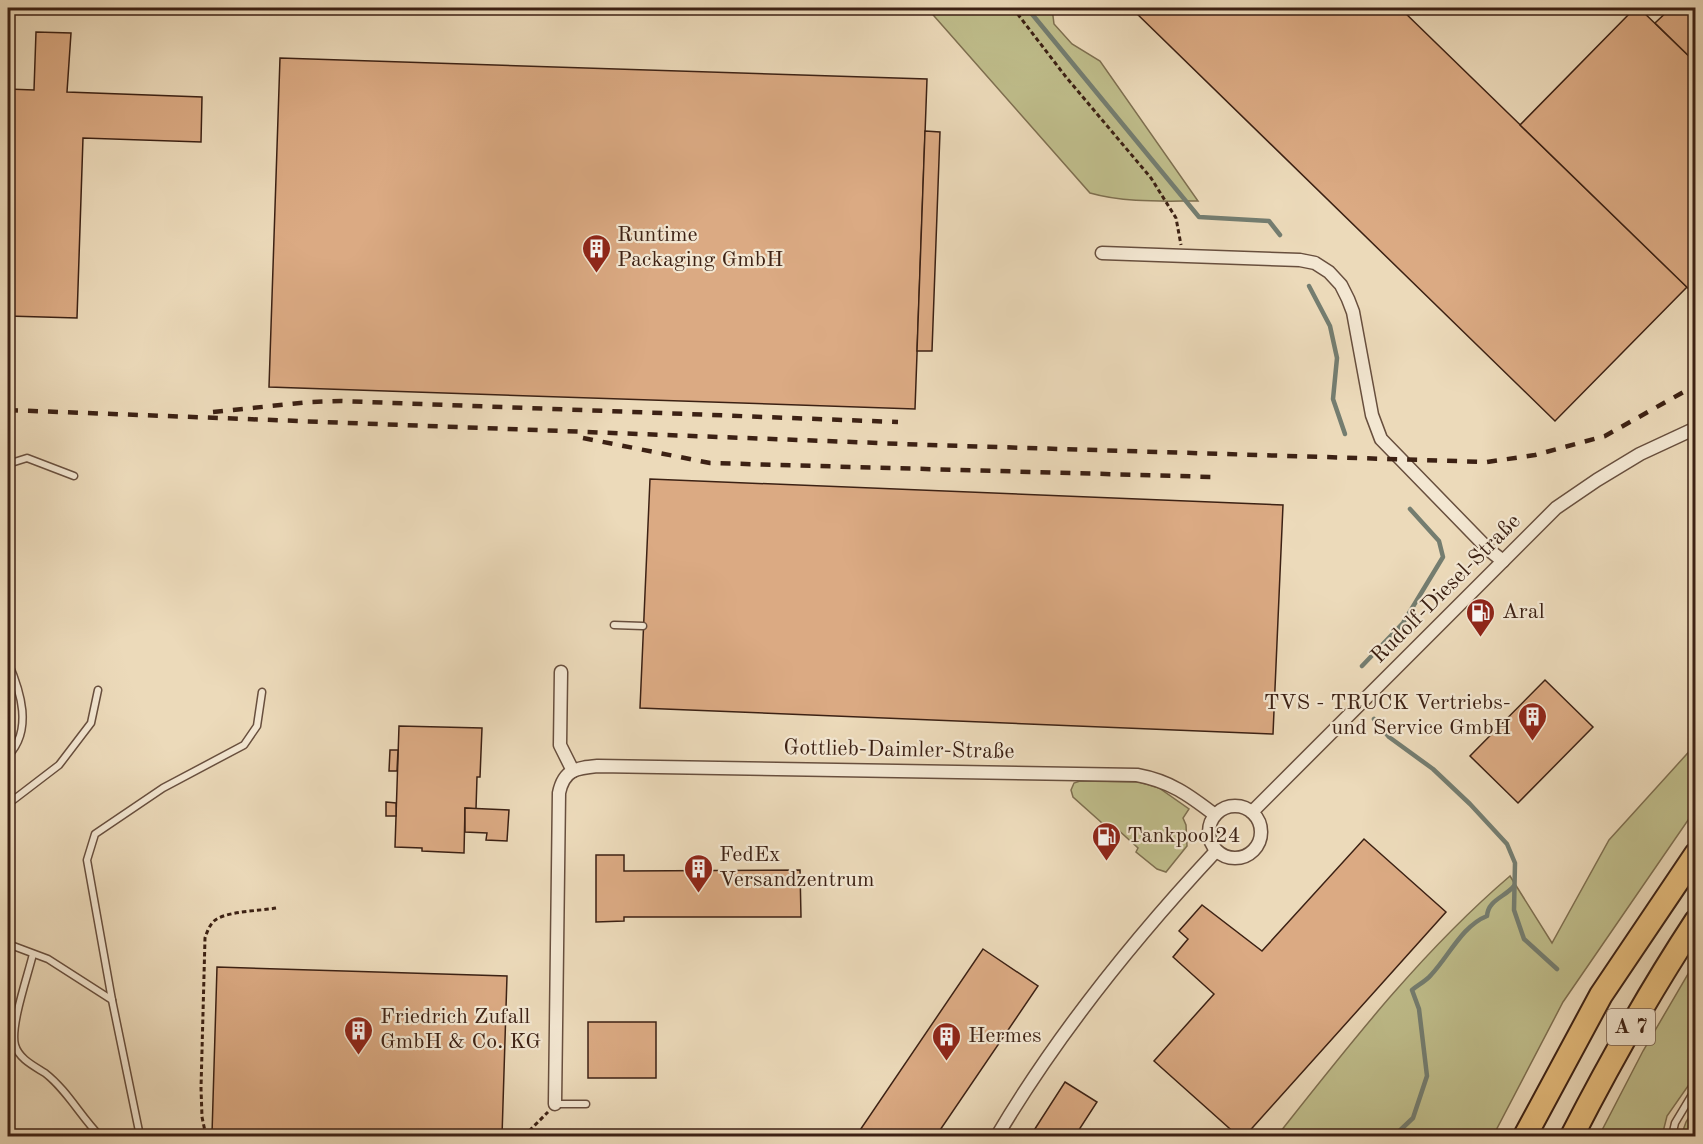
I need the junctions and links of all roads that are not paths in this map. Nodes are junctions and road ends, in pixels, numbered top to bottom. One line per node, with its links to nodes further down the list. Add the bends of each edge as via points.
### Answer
1 (1102, 253): 5 (street, via 1300,260 1329,272 1341,285 1353,312 1371,415 1382,439)
2 (1695, 428): 5 (street, Rudolf-Diesel-Straße, via 1640,454 1556,508)
3 (8, 464): 4 (lane, via 27,458)
4 (74, 477)
5 (1503, 561): 15 (street, Rudolf-Diesel-Straße)
6 (614, 625): 7 (lane)
7 (643, 626)
8 (8, 662): 12 (lane, via 23,722 17,747)
9 (561, 672): 13 (street, via 560,744)
10 (98, 690): 14 (lane, via 92,723 59,765)
11 (262, 692): 22 (lane, via 257,726 244,746 163,788 95,834 87,860)
12 (8, 756)
13 (573, 771): 16 (street, Gottlieb-Daimler-Straße, via 598,766 1137,775 1185,792); 24 (street, via 561,783 559,793)
14 (8, 804)
15 (1252, 812): 16 (street, via 1233,806); 17 (street, via 1261,826 1254,850 1240,858)
16 (1215, 815): 17 (street, via 1208,833)
17 (1216, 851): 28 (street, via 1084,1007)
18 (1695, 854): 29 (highway, A 7, via 1601,995)
19 (1695, 921): 30 (highway, A 7, via 1653,986)
20 (8, 944): 21 (lane)
21 (33, 954): 22 (lane, via 48,959); 26 (lane, via 14,1029 15,1047 30,1065 46,1074)
22 (112, 1000): 27 (lane)
23 (1694, 1092): 31 (lane, via 1675,1123)
24 (555, 1104): 25 (lane)
25 (586, 1104)
26 (100, 1137)
27 (140, 1137)
28 (997, 1137)
29 (1525, 1137)
30 (1572, 1137)
31 (1672, 1137)

